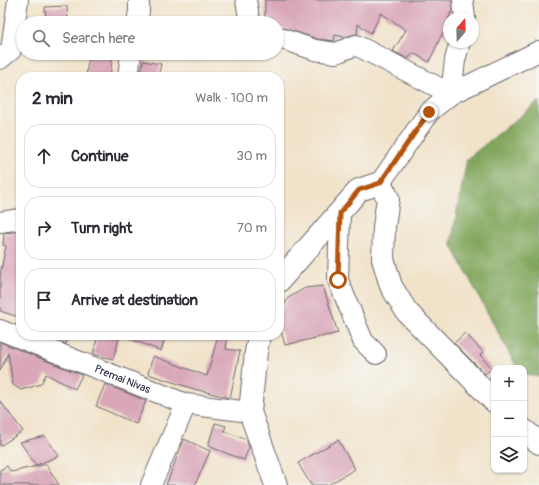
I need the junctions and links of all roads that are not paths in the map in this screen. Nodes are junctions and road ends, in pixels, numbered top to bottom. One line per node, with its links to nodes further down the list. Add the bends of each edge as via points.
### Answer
1 (18, 0): 11 (street, via 11,50)
2 (138, 0): 6 (street)
3 (246, 0): 7 (street)
4 (463, 0): 5 (street)
5 (464, 12)
6 (139, 16)
7 (249, 16)
8 (284, 39): 14 (street, via 315,50 336,53 356,45)
9 (458, 48): 14 (street)
10 (539, 51): 14 (street)
11 (0, 59)
12 (130, 60): 13 (street)
13 (129, 72)
14 (451, 94): 15 (street, via 429,112)
15 (380, 183): 16 (main road, via 359,190); 25 (main road, via 388,198 383,259 391,286 407,312)
16 (340, 213): 19 (main road); 24 (street, via 338,280 363,341)
17 (16, 220): 18 (street)
18 (0, 222)
19 (284, 275)
20 (0, 330): 21 (street, Premai Nivas)
21 (16, 336)
22 (25, 340): 26 (street, Premai Nivas)
23 (258, 340): 27 (main road)
24 (376, 354)
25 (491, 398)
26 (186, 404): 27 (street, Premai Nivas); 30 (street)
27 (250, 412): 31 (main road)
28 (527, 433): 29 (main road)
29 (539, 443)
30 (151, 485)
31 (276, 485)

